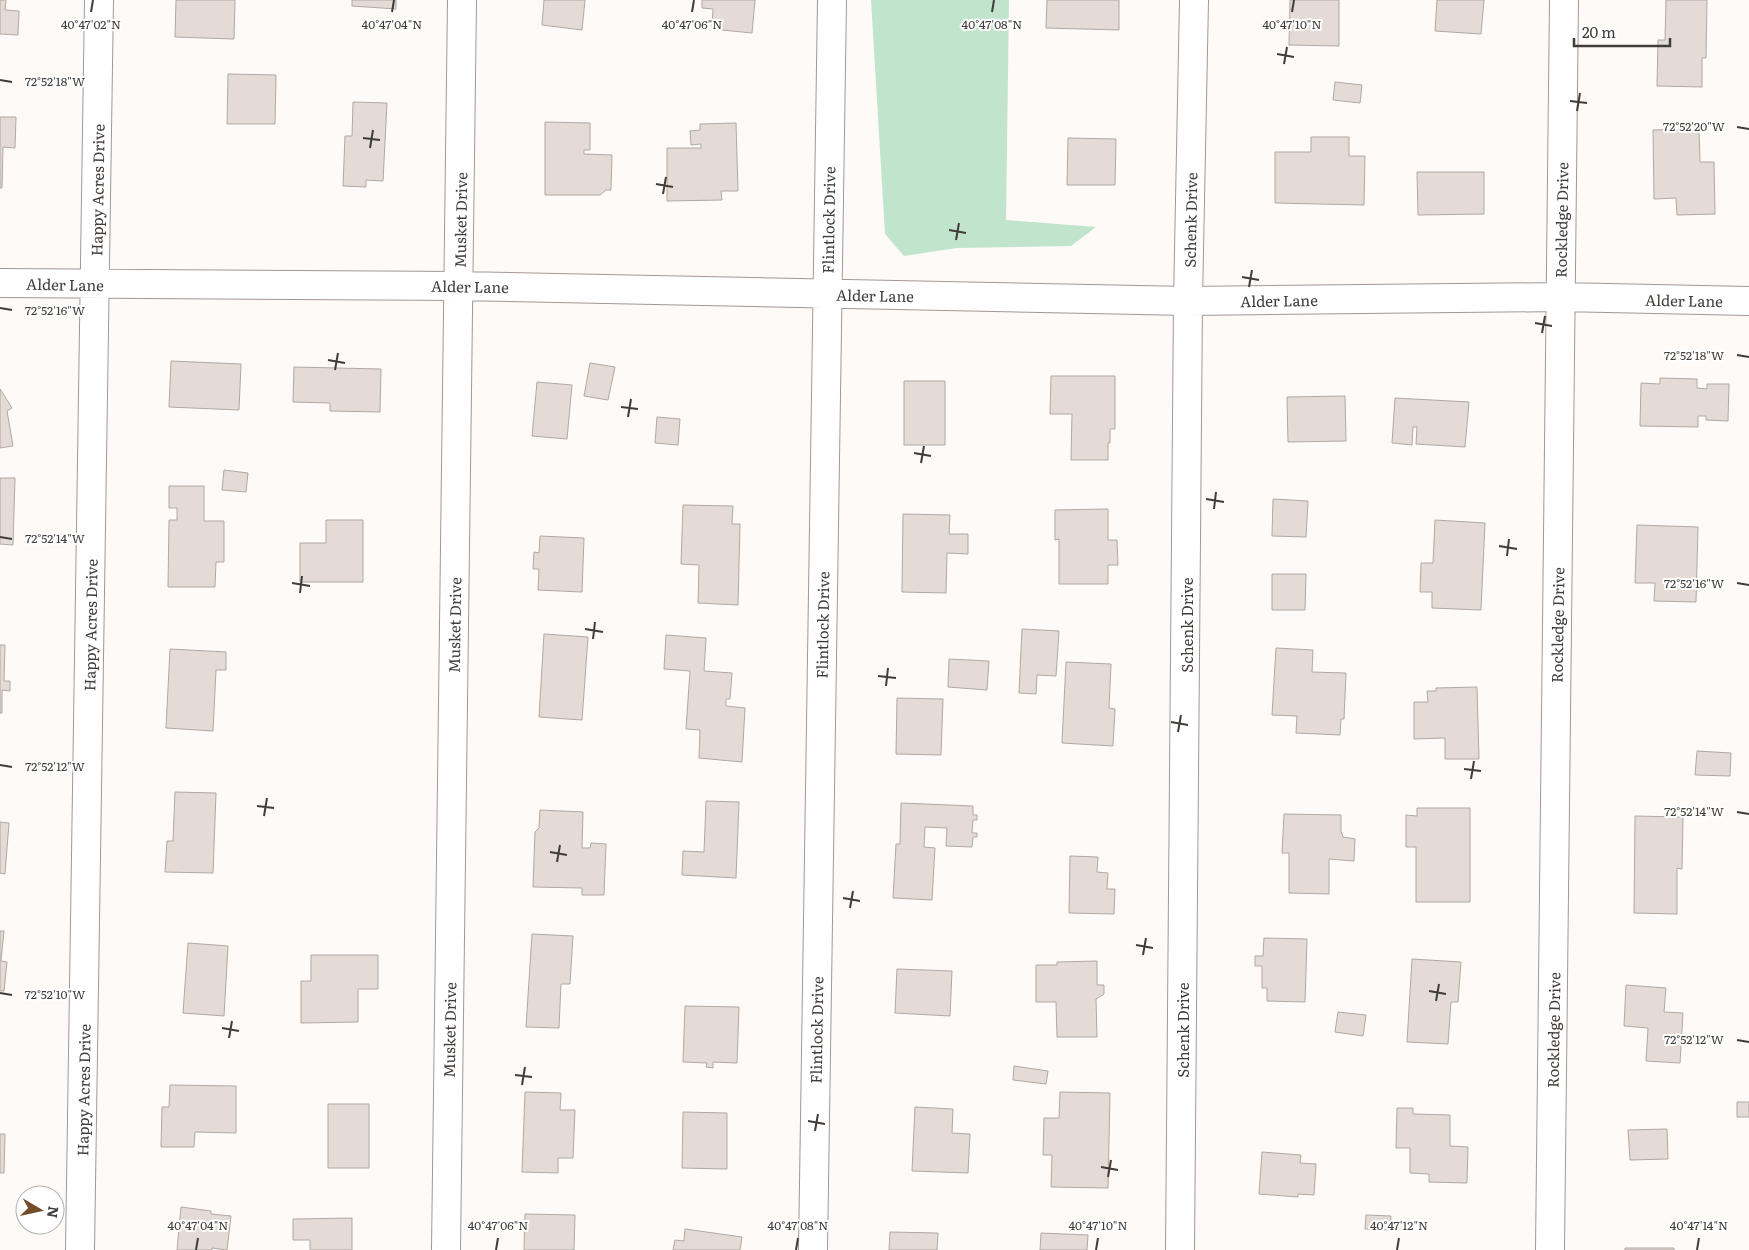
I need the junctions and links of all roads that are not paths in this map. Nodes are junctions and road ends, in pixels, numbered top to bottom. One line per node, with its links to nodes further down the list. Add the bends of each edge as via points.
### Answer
1 (99, 0): 7 (street, Happy Acres Drive)
2 (462, 0): 8 (street, Musket Drive)
3 (832, 0): 9 (street, Flintlock Drive)
4 (1194, 0): 11 (street, Schenk Drive)
5 (1564, 0): 10 (street, Rockledge Drive)
6 (0, 283): 7 (street, Alder Lane)
7 (96, 284): 8 (street, Alder Lane); 13 (street, Happy Acres Drive)
8 (459, 286): 9 (street, Alder Lane); 14 (street, Musket Drive)
9 (827, 294): 11 (street, Alder Lane); 15 (street, Flintlock Drive)
10 (1560, 297): 11 (street, Alder Lane); 12 (street, Alder Lane); 17 (street, Rockledge Drive)
11 (1188, 301): 16 (street, Schenk Drive)
12 (1749, 301)
13 (80, 1250)
14 (446, 1250)
15 (813, 1250)
16 (1180, 1250)
17 (1550, 1250)

